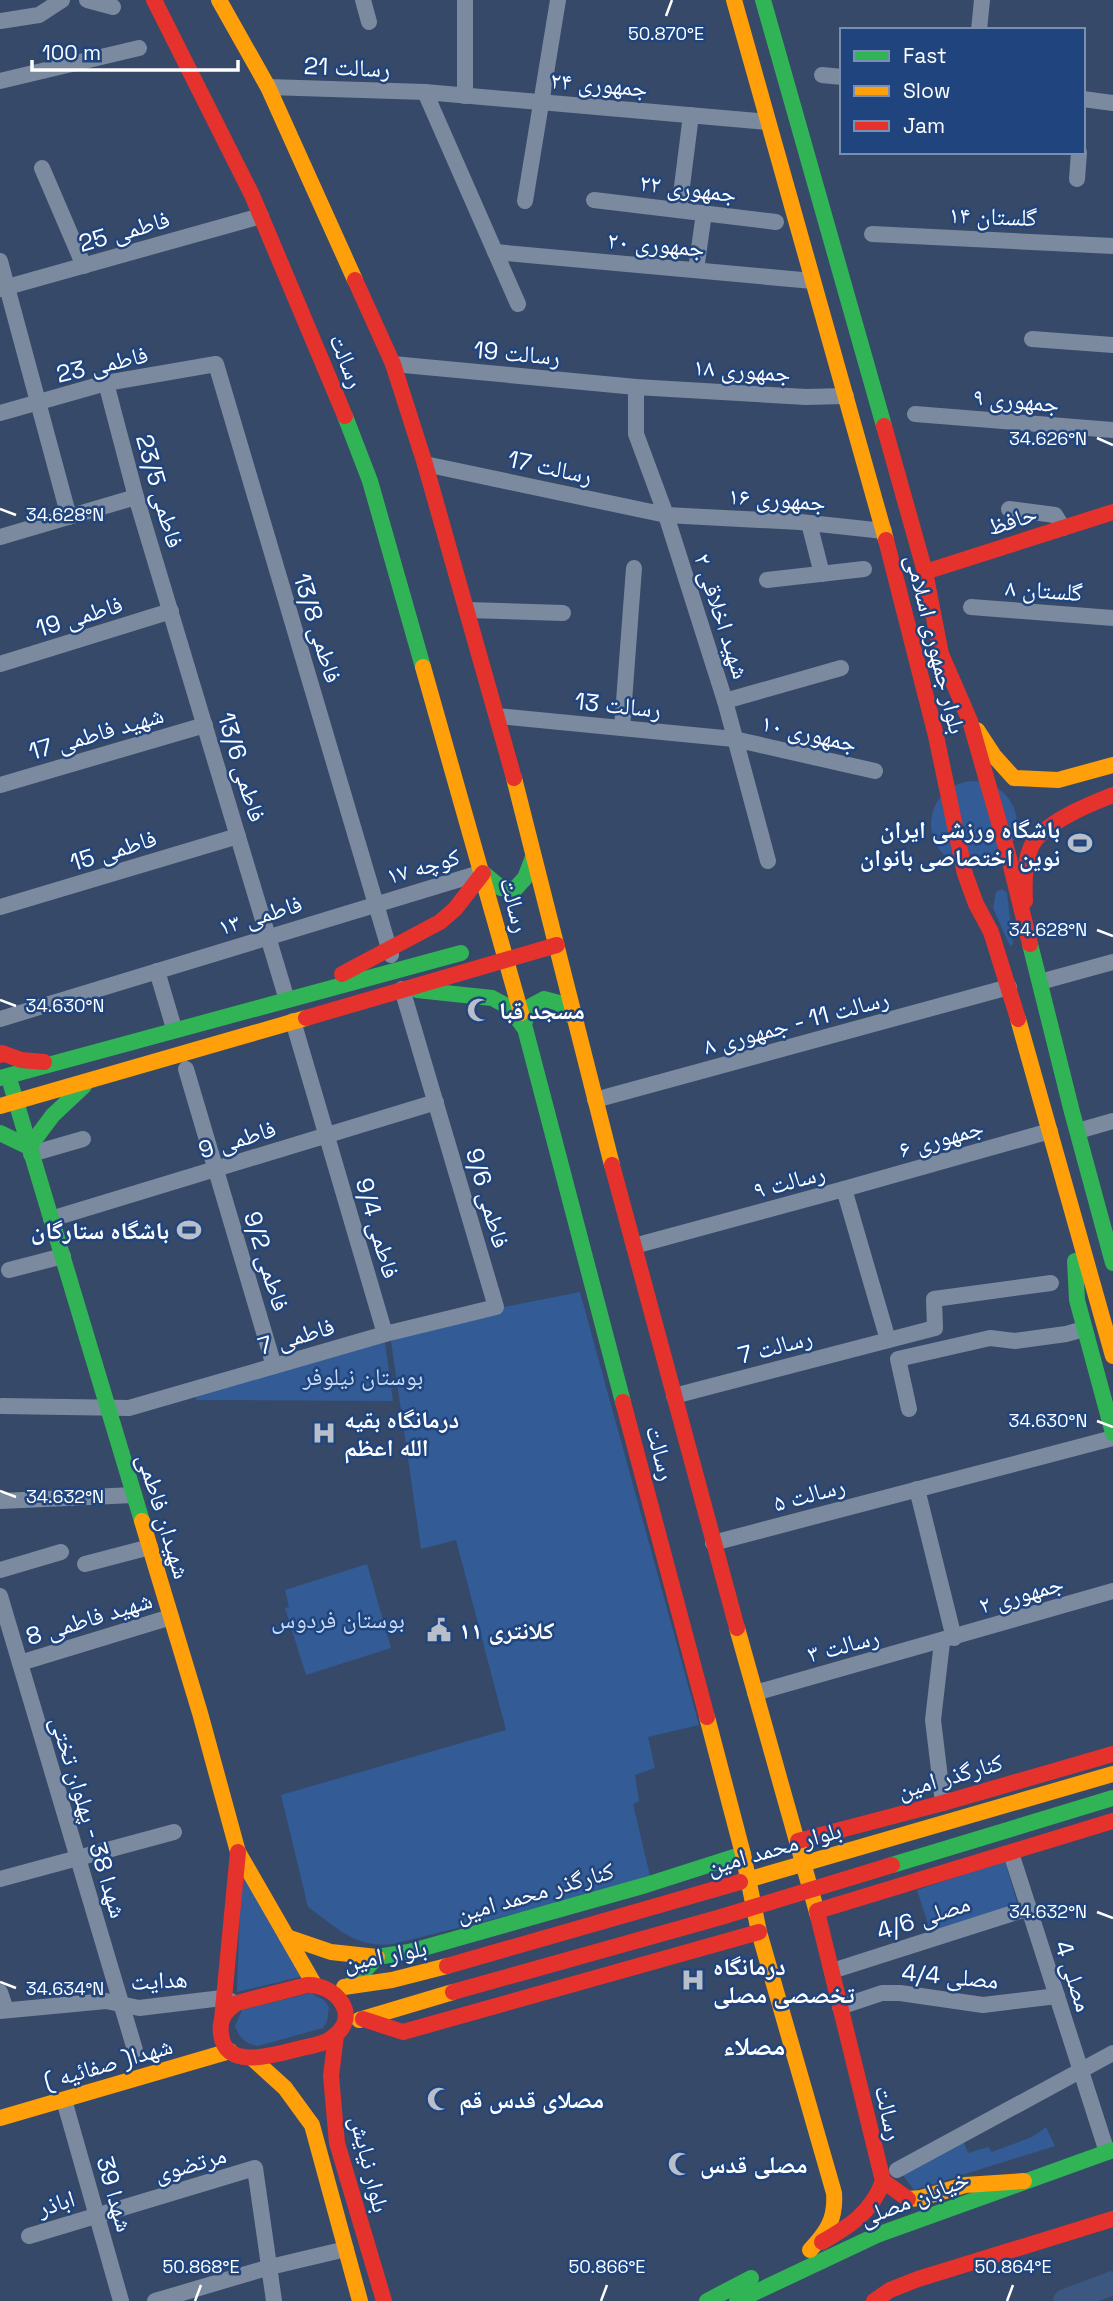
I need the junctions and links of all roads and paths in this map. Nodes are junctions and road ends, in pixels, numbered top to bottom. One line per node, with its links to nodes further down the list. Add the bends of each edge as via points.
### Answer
1 (62, 0): 12 (street, via 39,15)
2 (87, 0): 11 (street)
3 (154, 0): 34 (main road, رسالت)
4 (219, 0): 19 (main road, رسالت)
5 (363, 0): 13 (street)
6 (465, 0): 21 (street)
7 (558, 0): 22 (street)
8 (734, 0): 26 (main road, بلوار جمهوری اسلامی)
9 (763, 0): 68 (main road, بلوار جمهوری اسلامی)
10 (982, 0): 14 (street)
11 (113, 7)
12 (0, 21)
13 (369, 22)
14 (979, 28)
15 (139, 48): 18 (street)
16 (822, 75): 17 (street)
17 (840, 77)
18 (0, 81)
19 (268, 87): 20 (street, رسالت 21); 48 (main road, رسالت)
20 (425, 92): 21 (street, جمهوری ۲۴); 38 (street)
21 (465, 96): 22 (street, جمهوری ۲۴)
22 (541, 102): 25 (street, جمهوری ۲۴); 31 (street)
23 (1113, 103): 24 (street)
24 (1085, 104)
25 (691, 115): 26 (street, جمهوری ۲۴); 32 (street)
26 (768, 122): 42 (main road, بلوار جمهوری اسلامی)
27 (1080, 154): 29 (street)
28 (42, 168): 40 (street)
29 (1077, 179)
30 (594, 200): 32 (street, جمهوری ۲۲)
31 (525, 201)
32 (679, 210): 33 (street, جمهوری ۲۲)
33 (704, 213): 35 (street, جمهوری ۲۲); 41 (street)
34 (261, 216): 40 (street, فاطمی 25); 91 (main road, رسالت, via 370,481)
35 (776, 222)
36 (872, 234): 37 (street, گلستان ۱۴)
37 (1113, 246)
38 (495, 252): 41 (street, جمهوری ۲۰); 44 (street)
39 (0, 261): 43 (street)
40 (84, 266): 43 (street, فاطمی 25)
41 (696, 270): 42 (street, جمهوری ۲۰)
42 (814, 281): 51 (main road, بلوار جمهوری اسلامی)
43 (4, 288): 52 (street)
44 (518, 304)
45 (1032, 339): 46 (street)
46 (1113, 345)
47 (216, 364): 49 (street, فاطمی 23); 92 (street, فاطمی 13/8)
48 (393, 364): 50 (street, رسالت 19); 56 (main road, رسالت)
49 (106, 383): 52 (street, فاطمی 23); 57 (street, فاطمی 23/5)
50 (636, 387): 51 (street, جمهوری ۱۸); 60 (street, شهید اخلاقی ۲, via 636,434)
51 (846, 396): 64 (main road, بلوار جمهوری اسلامی)
52 (39, 402): 53 (street, فاطمی 23); 61 (street)
53 (0, 413)
54 (915, 414): 55 (street, جمهوری ۹)
55 (1113, 430)
56 (425, 464): 60 (street, رسالت 17); 72 (main road, رسالت)
57 (136, 497): 61 (street); 73 (street, فاطمی 23/5)
58 (1009, 509): 63 (street, via 1055,514)
59 (1113, 512): 63 (main road, حافظ)
60 (666, 515): 62 (street, جمهوری ۱۶); 78 (street, شهید اخلاقی ۲)
61 (69, 517): 65 (street)
62 (810, 523): 64 (street, جمهوری ۱۶); 69 (street)
63 (1063, 528): 68 (main road, حافظ)
64 (884, 531): 103 (main road, بلوار جمهوری اسلامی, via 965,874)
65 (0, 537)
66 (634, 568): 82 (street)
67 (864, 569): 69 (street)
68 (925, 572): 80 (main road, بلوار جمهوری اسلامی, via 941,654)
69 (822, 574): 70 (street)
70 (767, 580)
71 (971, 607): 75 (street, گلستان ۸)
72 (467, 610): 74 (street); 79 (main road, رسالت)
73 (171, 611): 76 (street, فاطمی 19); 81 (street, فاطمی 13/6)
74 (563, 613)
75 (1113, 618)
76 (0, 664)
77 (841, 668): 78 (street)
78 (725, 701): 83 (street, شهید اخلاقی ۲)
79 (498, 716): 82 (street, رسالت 13); 89 (main road, رسالت)
80 (970, 721): 84 (main road, via 1014,778 1058,780); 94 (main road, بلوار جمهوری اسلامی)
81 (205, 725): 86 (street, شهید فاطمی 17); 88 (street, فاطمی 13/6)
82 (622, 728): 83 (street, رسالت 13)
83 (734, 739): 85 (street, جمهوری ۱۰); 90 (street, شهید اخلاقی ۲)
84 (1113, 765)
85 (875, 771)
86 (0, 785)
87 (1113, 795): 94 (main road, via 1075,811 1034,842 1024,879)
88 (238, 836): 93 (street, فاطمی 15); 95 (street, فاطمی 13/6)
89 (533, 857): 91 (main road, via 528,879 520,887 510,890 492,884); 96 (main road, رسالت, via 547,929)
90 (768, 861)
91 (483, 873): 92 (street, کوچه ۱۷); 97 (main road, رسالت); 98 (main road, via 440,922)
92 (376, 904): 95 (street, فاطمی ۱۳); 98 (street, فاطمی 13/8)
93 (0, 907)
94 (1025, 921): 102 (main road, بلوار جمهوری اسلامی)
95 (268, 937): 100 (street, فاطمی ۱۳); 105 (street, فاطمی 13/6)
96 (557, 945): 97 (main road); 106 (main road, رسالت)
97 (508, 946): 101 (main road, via 477,949); 104 (main road); 110 (main road, رسالت)
98 (389, 949): 101 (street, فاطمی 13/8); 105 (main road)
99 (1113, 962): 102 (street)
100 (157, 971): 107 (street, فاطمی ۱۳); 109 (street)
101 (396, 971): 105 (main road)
102 (1040, 982): 121 (main road, بلوار جمهوری اسلامی)
103 (1009, 987): 116 (street, رسالت 11 - جمهوری ۸); 120 (main road, بلوار جمهوری اسلامی)
104 (402, 989): 108 (main road); 110 (main road, via 492,998 509,1007); 117 (street, فاطمی 9/6)
105 (292, 999): 112 (main road)
106 (574, 1018): 110 (main road, via 565,1005 547,999 530,1006); 116 (main road, رسالت)
107 (0, 1019)
108 (293, 1021): 115 (main road); 123 (street, فاطمی 9/4)
109 (173, 1025)
110 (523, 1026): 171 (main road, رسالت)
111 (1, 1052): 112 (main road, via 21,1060); 114 (main road, شهیدان فاطمی)
112 (60, 1062): 114 (main road)
113 (186, 1069): 126 (street, فاطمی 9/2)
114 (4, 1077): 118 (main road, شهیدان فاطمی)
115 (91, 1081): 118 (main road); 125 (main road, via 52,1115)
116 (595, 1100): 132 (main road, رسالت)
117 (436, 1102): 123 (street, فاطمی 9); 137 (street, فاطمی 9/6)
118 (8, 1105): 125 (main road, شهیدان فاطمی)
119 (1113, 1121): 121 (street)
120 (1050, 1131): 127 (street, جمهوری ۶); 129 (main road, بلوار جمهوری اسلامی)
121 (1078, 1131): 128 (main road, بلوار جمهوری اسلامی)
122 (0, 1133): 125 (main road)
123 (327, 1135): 126 (street, فاطمی 9); 139 (street, فاطمی 9/4)
124 (83, 1139): 125 (street)
125 (30, 1151): 130 (main road, شهیدان فاطمی)
126 (215, 1169): 130 (street, فاطمی 9); 142 (street, فاطمی 9/2)
127 (844, 1189): 132 (street, رسالت ۹); 140 (street, رسالت ۹)
128 (1096, 1203): 131 (main road); 134 (main road, بلوار جمهوری اسلامی)
129 (1072, 1210): 138 (main road, via 1077,1300); 141 (main road, بلوار جمهوری اسلامی)
130 (51, 1219): 133 (main road, شهیدان فاطمی)
131 (1113, 1237)
132 (634, 1246): 143 (main road, رسالت)
133 (63, 1256): 135 (street); 145 (main road, شهیدان فاطمی)
134 (1113, 1263)
135 (9, 1270)
136 (1051, 1283): 140 (street, رسالت 7, via 934,1298 935,1328)
137 (496, 1307): 139 (street, فاطمی 7)
138 (1084, 1329): 146 (street, via 1015,1341 990,1338 898,1359); 147 (main road)
139 (385, 1334): 142 (street, فاطمی 7)
140 (888, 1340): 143 (street, رسالت 7)
141 (1113, 1356)
142 (274, 1366): 145 (street, فاطمی 7, via 129,1408)
143 (674, 1396): 151 (main road, رسالت)
144 (2, 1406): 145 (street, فاطمی 7)
145 (108, 1407): 149 (main road, شهیدان فاطمی)
146 (909, 1409)
147 (1113, 1436): 148 (street, رسالت ۵)
148 (917, 1489): 151 (street, رسالت ۵); 159 (street)
149 (134, 1495): 150 (street); 152 (main road, شهیدان فاطمی)
150 (0, 1501)
151 (713, 1543): 161 (main road, رسالت)
152 (150, 1547): 154 (street); 158 (main road, شهیدان فاطمی)
153 (61, 1552): 155 (street)
154 (85, 1564)
155 (0, 1570)
156 (1113, 1591): 159 (street, جمهوری ۲)
157 (0, 1596): 160 (street, شهدا 38 - پهلوان تختی)
158 (171, 1617): 160 (street, شهید فاطمی 8); 169 (main road, شهیدان فاطمی)
159 (948, 1640): 161 (street, رسالت ۳); 165 (street, via 933,1720)
160 (20, 1663): 172 (street, شهدا 38 - پهلوان تختی)
161 (755, 1693): 168 (main road, رسالت)
162 (1113, 1754): 165 (main road, کنارگذر امین)
163 (1113, 1774): 179 (main road, بلوار محمد امین, bridge)
164 (1113, 1798): 190 (main road, بلوار محمد امین, bridge)
165 (943, 1803): 168 (main road, کنارگذر امین)
166 (1113, 1821): 170 (main road)
167 (174, 1832): 172 (street)
168 (798, 1841): 175 (main road, رسالت)
169 (238, 1852): 177 (main road, شهیدان فاطمی); 186 (main road)
170 (1011, 1853): 174 (street, مصلی 4); 175 (main road)
171 (743, 1854): 176 (main road, رسالت); 178 (main road, کنارگذر محمد امین, via 409,1952)
172 (78, 1858): 173 (street); 187 (street, شهدا 38 - پهلوان تختی)
173 (0, 1879)
174 (1028, 1908): 180 (street, مصلی 4/6); 185 (street, مصلی 4)
175 (817, 1911): 180 (main road, رسالت)
176 (759, 1932): 190 (main road, via 403,2032); 206 (main road, via 834,2193 831,2227)
177 (287, 1937): 178 (main road, کنارگذر محمد امین, via 332,1954); 181 (main road, شهیدان فاطمی)
178 (377, 1956): 182 (main road)
179 (447, 1966): 182 (main road, بلوار امین)
180 (832, 1971): 188 (main road, رسالت)
181 (314, 1984): 183 (main road); 186 (main road)
182 (349, 1986): 183 (main road, بلوار امین)
183 (331, 1989): 191 (main road, via 345,2009)
184 (0, 1992): 189 (street)
185 (1057, 1996): 188 (street, مصلی 4/4, via 983,2005 882,1993); 196 (street, مصلی 4)
186 (229, 2000): 187 (street, هدایت, via 139,2008); 193 (main road, via 221,2037)
187 (121, 2004): 189 (street, هدایت, via 106,2001); 192 (street, شهدا 38 - پهلوان تختی)
188 (840, 2007): 200 (main road, رسالت)
189 (3, 2010)
190 (363, 2019): 191 (main road)
191 (339, 2030): 195 (main road, via 326,2041); 212 (main road, بلوار نیایش, via 331,2076 337,2143)
192 (135, 2050)
193 (230, 2051): 195 (main road); 197 (main road, شهدا( صفائیه ))
194 (1113, 2053): 196 (street)
195 (252, 2058): 205 (main road, بلوار نیایش, via 289,2090 312,2125)
196 (1080, 2071): 199 (street, مصلی 4); 200 (street)
197 (64, 2100): 198 (main road, شهدا( صفائیه )); 202 (street, شهدا 39)
198 (0, 2118)
199 (1110, 2151): 201 (main road, خیابان مصلی)
200 (887, 2176): 201 (main road, via 895,2191 909,2199 965,2185); 206 (main road, via 859,2221)
201 (1024, 2181): 214 (main road, خیابان مصلی, via 877,2235)
202 (97, 2215): 204 (street, اباذر); 207 (street, مرتضوی, via 255,2168); 208 (street, شهدا 39)
203 (1113, 2219): 215 (main road, via 918,2279)
204 (29, 2236)
205 (346, 2249): 207 (street); 211 (main road, بلوار نیایش)
206 (810, 2249): 213 (main road)
207 (270, 2267): 209 (street); 210 (street)
208 (121, 2301)
209 (155, 2301)
210 (274, 2301)
211 (360, 2301)
212 (384, 2301)
213 (707, 2301)
214 (737, 2301)
215 (874, 2301)

